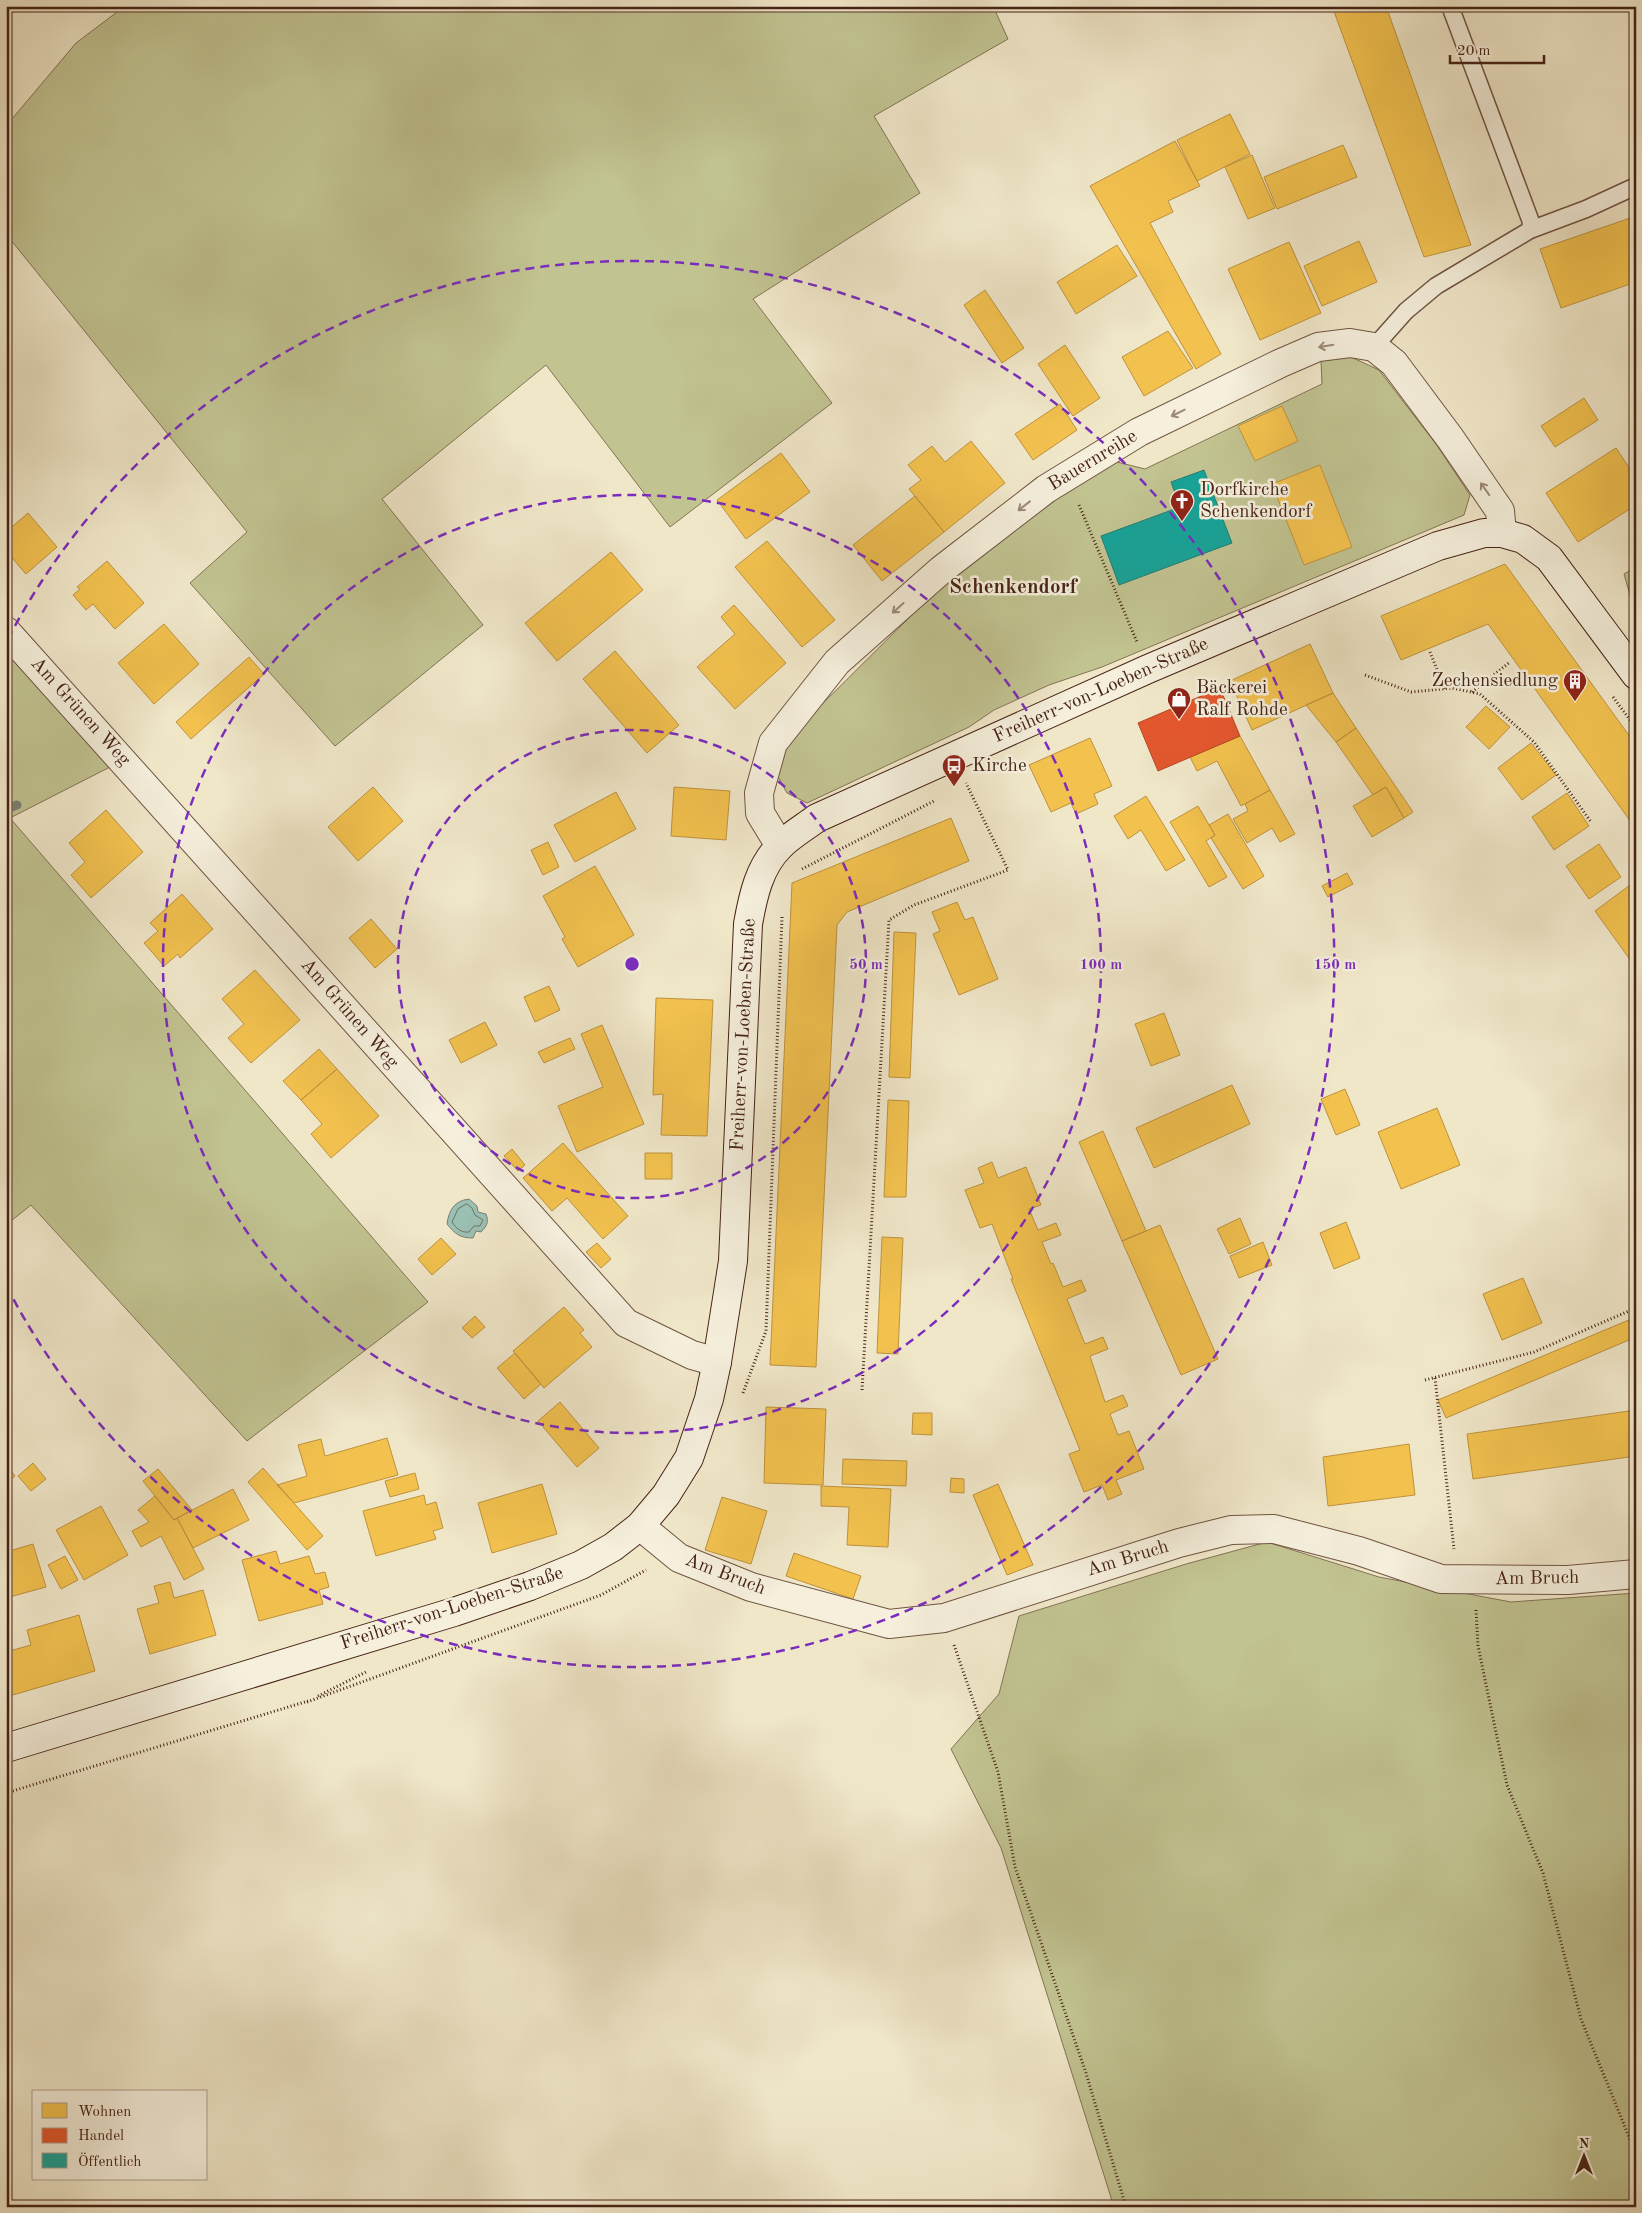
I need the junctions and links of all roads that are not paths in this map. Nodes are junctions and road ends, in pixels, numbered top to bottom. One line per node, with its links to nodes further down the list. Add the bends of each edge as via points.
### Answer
1 (1450, 6): 3 (lane, via 1531,222)
2 (1636, 186): 3 (lane)
3 (1530, 230): 4 (lane, via 1436,286 1406,311)
4 (1374, 347): 5 (street, Bauernreihe, one-way to 4, via 1500,511 1456,446 1394,362); 8 (street, Bauernreihe, one-way to 8, via 1350,343 1318,347 1139,432 1046,489 941,570 838,662 773,743 759,793 760,812)
5 (1502, 533): 7 (street, Freiherr-von-Loeben-Straße, via 1523,539 1548,558); 8 (street, Freiherr-von-Loeben-Straße, via 1484,532 1438,546 1148,669 817,818)
6 (6, 631): 9 (street, Am Grünen Weg, via 626,1323 692,1355)
7 (1636, 675)
8 (780, 846): 9 (street, Freiherr-von-Loeben-Straße, via 764,867 748,924 733,1261)
9 (717, 1362): 10 (street, Freiherr-von-Loeben-Straße, via 704,1417 689,1458 666,1495)
10 (640, 1526): 11 (street, Am Bruch, via 680,1558 751,1587 889,1624 944,1618 1179,1543 1231,1530 1274,1528 1441,1579 1568,1580); 12 (street, Freiherr-von-Loeben-Straße, via 589,1561 530,1586)
11 (1636, 1574)
12 (6, 1748)

